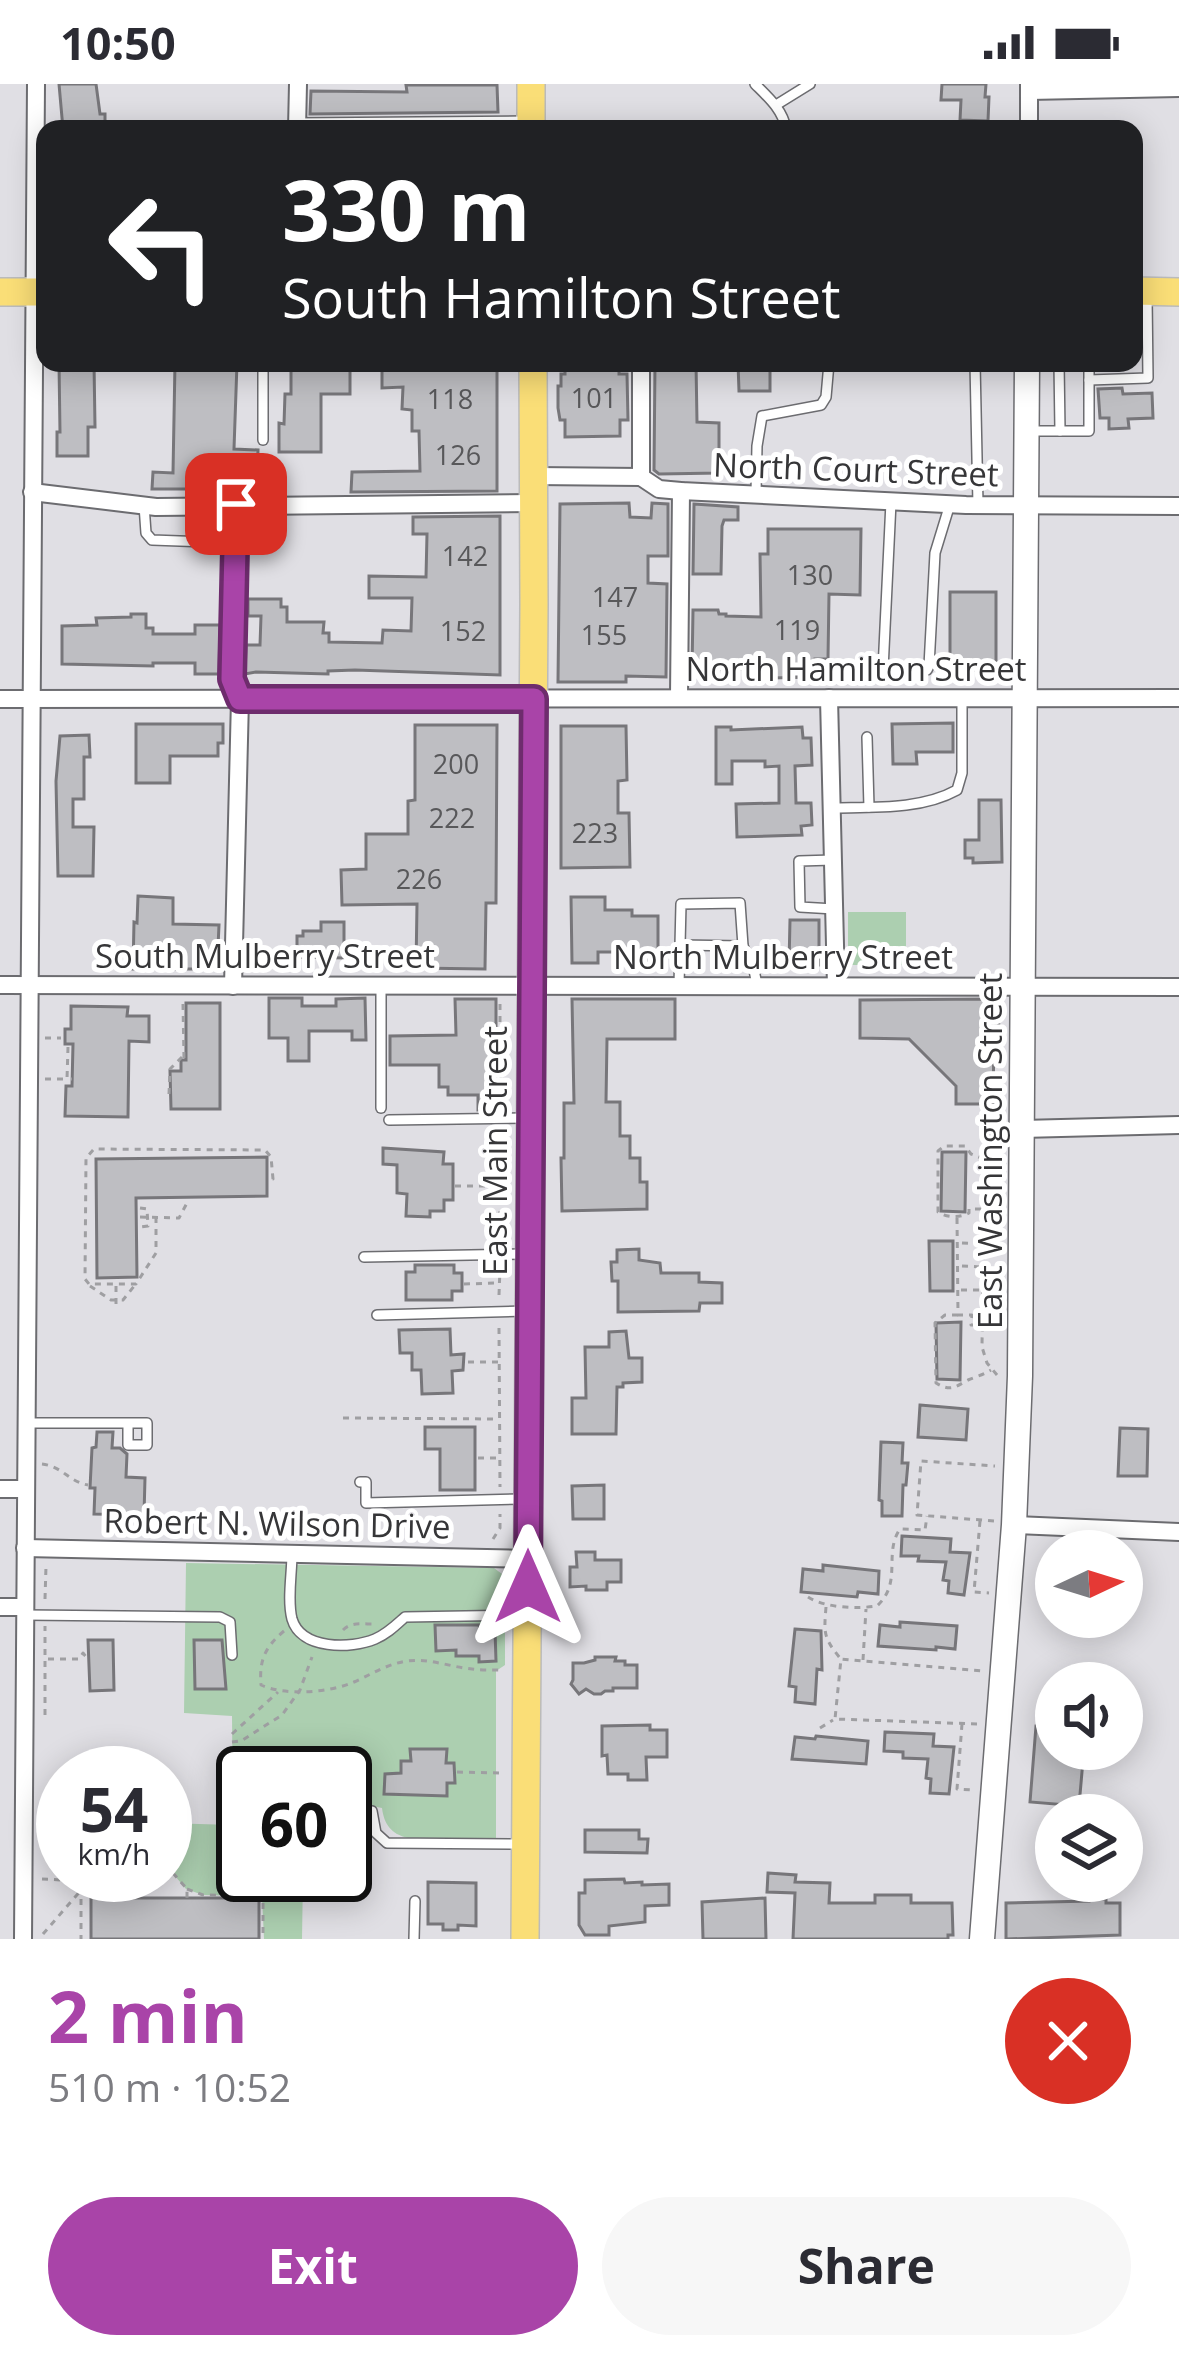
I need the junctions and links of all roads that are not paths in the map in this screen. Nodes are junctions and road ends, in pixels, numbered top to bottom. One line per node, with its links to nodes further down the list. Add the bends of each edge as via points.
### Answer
1 (36, 84): 11 (street)
2 (298, 84): 12 (street)
3 (531, 84): 13 (main road)
4 (755, 84): 10 (lane)
5 (787, 84): 9 (lane)
6 (810, 84): 9 (lane)
7 (1029, 87): 8 (street); 15 (street)
8 (1179, 88)
9 (790, 97): 10 (lane)
10 (776, 105): 14 (lane)
11 (37, 120)
12 (297, 120)
13 (531, 120)
14 (785, 120)
15 (1028, 120)
16 (1143, 291): 19 (main road)
17 (0, 292): 18 (main road)
18 (36, 292)
19 (1179, 292)
20 (1143, 306): 22 (lane)
21 (1143, 325): 22 (lane)
22 (1147, 325): 24 (lane)
23 (1143, 346): 24 (lane)
24 (1148, 346): 34 (lane, via 1148,378)
25 (36, 372): 41 (street)
26 (263, 372): 37 (lane)
27 (533, 372): 39 (main road, East Main Street)
28 (641, 372): 38 (street)
29 (828, 372): 42 (lane, via 821,405 763,416)
30 (975, 372): 46 (lane)
31 (1027, 372): 35 (street, East Washington Street)
32 (1059, 372): 36 (lane)
33 (1089, 372): 34 (lane)
34 (1089, 380): 36 (lane, via 1089,431)
35 (1027, 431): 36 (lane); 47 (street, East Washington Street)
36 (1060, 431)
37 (263, 440)
38 (641, 477): 39 (street, North Court Street); 40 (street, North Court Street)
39 (534, 489): 44 (street, North Court Street); 58 (main road, East Main Street)
40 (681, 491): 42 (street, North Court Street); 51 (street)
41 (32, 492): 48 (street, North Court Street); 59 (street)
42 (756, 495): 43 (street, North Court Street)
43 (891, 502): 45 (street, North Court Street); 45 (lane, via 883,670 889,673 929,666 935,553)
44 (236, 504): 48 (street, North Court Street); 50 (street)
45 (950, 504): 46 (street, North Court Street)
46 (977, 505): 47 (street, North Court Street)
47 (1026, 505): 49 (street, North Court Street); 54 (street, East Washington Street)
48 (144, 506): 50 (lane, via 152,540)
49 (1179, 506)
50 (235, 543): 57 (street, via 232,679)
51 (679, 697): 52 (street, North Hamilton Street); 58 (street, North Hamilton Street)
52 (829, 698): 53 (street, North Hamilton Street); 62 (street)
53 (962, 698): 54 (street, North Hamilton Street); 61 (lane, via 957,790)
54 (1025, 698): 55 (street, North Hamilton Street); 75 (street, East Washington Street)
55 (1179, 698)
56 (0, 699): 59 (street, North Hamilton Street)
57 (240, 699): 58 (street, North Hamilton Street); 59 (street, North Hamilton Street); 72 (street)
58 (534, 699): 69 (main road, East Main Street)
59 (33, 700): 68 (street)
60 (867, 737): 61 (lane)
61 (868, 807): 62 (lane)
62 (832, 808): 63 (street)
63 (833, 860): 64 (street); 64 (lane, via 799,861 800,907)
64 (834, 909): 74 (street)
65 (680, 945): 66 (lane); 66 (lane, via 681,904 740,903); 70 (lane)
66 (743, 946): 71 (lane)
67 (0, 985): 68 (street, South Mulberry Street)
68 (31, 985): 72 (street, South Mulberry Street); 86 (street)
69 (531, 985): 70 (street, North Mulberry Street); 73 (street, South Mulberry Street); 78 (main road, East Main Street)
70 (680, 985): 71 (street, North Mulberry Street)
71 (757, 985): 74 (street, North Mulberry Street)
72 (233, 986): 73 (street, South Mulberry Street)
73 (381, 986): 77 (lane)
74 (836, 986): 75 (street, North Mulberry Street)
75 (1023, 986): 76 (street, North Mulberry Street); 81 (street, East Washington Street)
76 (1179, 987)
77 (381, 1108)
78 (530, 1118): 79 (lane); 82 (main road, East Main Street)
79 (389, 1120)
80 (1179, 1125): 81 (street)
81 (1022, 1129): 92 (street, East Washington Street, via 1021,1376)
82 (529, 1254): 83 (lane); 84 (main road, East Main Street)
83 (364, 1257)
84 (529, 1311): 85 (lane); 91 (main road, East Main Street)
85 (377, 1315)
86 (26, 1423): 87 (lane); 90 (street)
87 (128, 1423)
88 (360, 1482): 91 (lane, via 366,1503)
89 (0, 1489): 90 (street)
90 (26, 1490): 94 (street)
91 (514, 1499): 96 (main road, East Main Street)
92 (1005, 1523): 93 (street); 107 (street, East Washington Street)
93 (1179, 1532)
94 (25, 1548): 95 (street, Robert N. Wilson Drive); 98 (street)
95 (292, 1553): 96 (street, Robert N. Wilson Drive); 99 (lane, via 291,1616 298,1632 318,1643 370,1641 405,1617)
96 (528, 1559): 99 (main road, East Main Street)
97 (0, 1607): 98 (street)
98 (25, 1611): 100 (lane, via 220,1616 230,1622); 104 (street)
99 (527, 1616): 102 (main road, East Main Street)
100 (232, 1655)
101 (372, 1811): 102 (lane, via 376,1834 387,1843)
102 (526, 1844): 106 (main road, East Main Street)
103 (415, 1901): 105 (lane)
104 (23, 1939)
105 (414, 1939)
106 (525, 1939)
107 (982, 1939)

